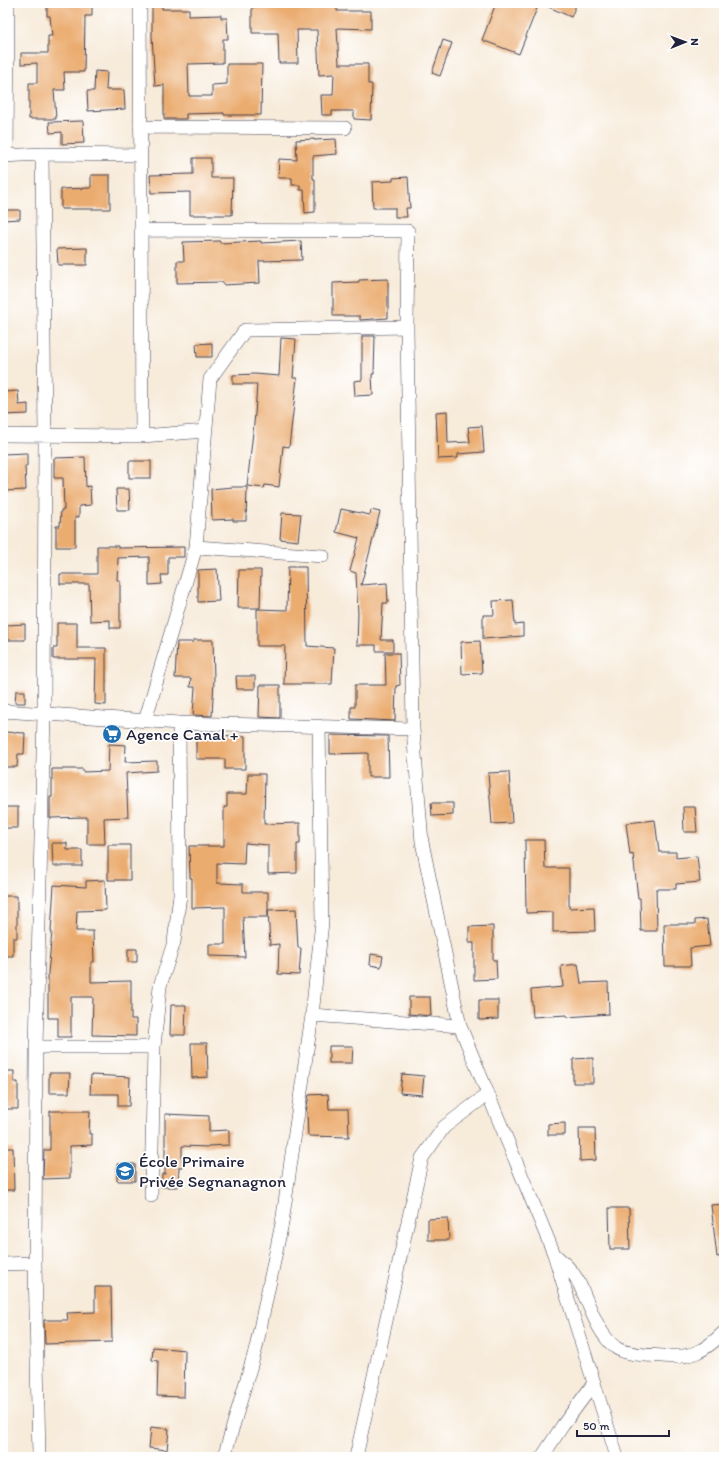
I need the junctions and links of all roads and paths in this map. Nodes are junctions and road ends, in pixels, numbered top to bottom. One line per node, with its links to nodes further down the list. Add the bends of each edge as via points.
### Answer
1 (8, 3): 6 (street)
2 (140, 3): 3 (street)
3 (140, 127): 4 (street); 7 (street)
4 (345, 128)
5 (42, 154): 6 (street); 7 (street); 11 (street)
6 (5, 156)
7 (140, 156): 8 (street)
8 (141, 230): 9 (street, via 408,231); 13 (street)
9 (407, 327): 10 (street, via 245,330 210,379); 21 (street)
10 (206, 431): 13 (street); 14 (street)
11 (45, 434): 12 (street); 13 (street); 17 (street)
12 (3, 435)
13 (142, 436)
14 (196, 546): 15 (street); 18 (street)
15 (323, 556)
16 (3, 711): 17 (street)
17 (44, 714): 18 (street); 24 (street)
18 (146, 721): 19 (street)
19 (179, 723): 20 (street); 25 (street, via 180,895 174,942 160,986)
20 (319, 726): 21 (street); 22 (street, via 322,922)
21 (413, 729): 23 (street, via 422,842)
22 (312, 1015): 23 (street); 34 (street, via 282,1223 256,1348)
23 (460, 1026): 26 (street)
24 (36, 1047): 25 (street); 29 (street)
25 (154, 1047): 27 (street)
26 (488, 1094): 28 (street); 35 (street, via 444,1127 422,1158)
27 (151, 1196)
28 (554, 1254): 31 (street, via 569,1267 578,1280 603,1333 615,1348 635,1354 677,1358 699,1352); 32 (street)
29 (35, 1263): 30 (street); 33 (street)
30 (3, 1264)
31 (724, 1332)
32 (594, 1383): 36 (street); 37 (street)
33 (39, 1457)
34 (224, 1457)
35 (356, 1457)
36 (542, 1457)
37 (617, 1457)

